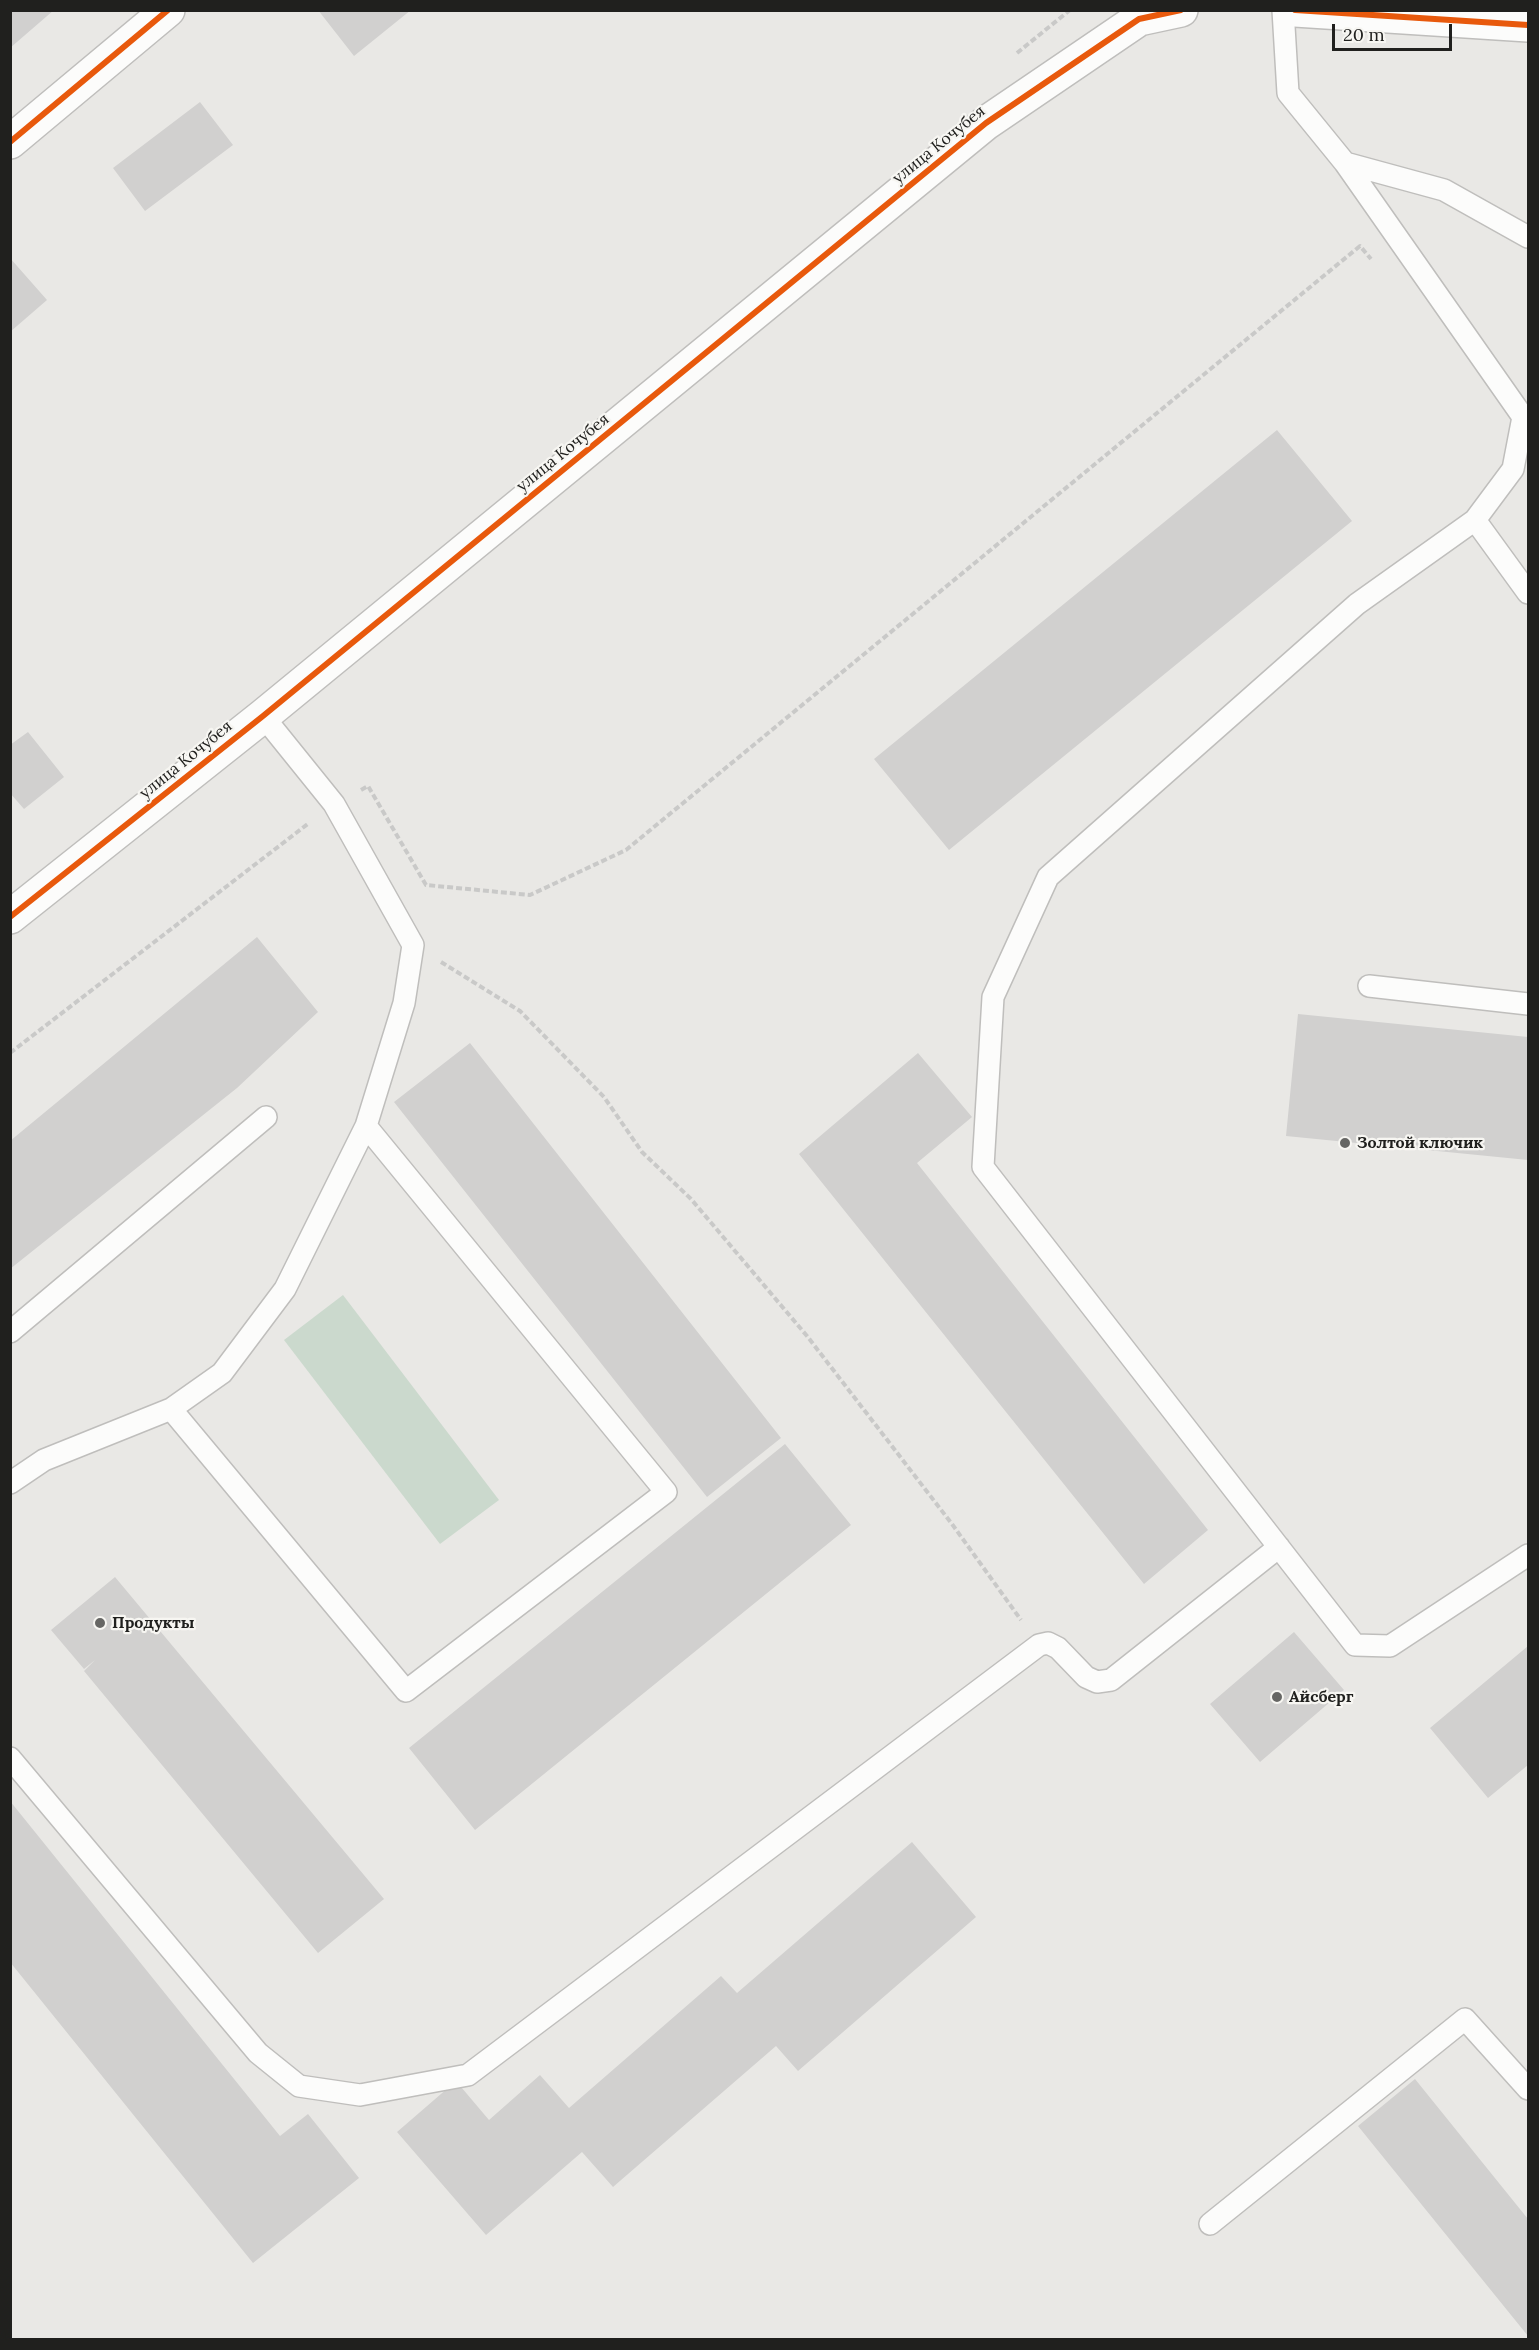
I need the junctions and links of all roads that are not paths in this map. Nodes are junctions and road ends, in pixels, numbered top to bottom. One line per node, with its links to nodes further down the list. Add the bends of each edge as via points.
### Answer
1 (168, 10): 7 (street)
2 (1181, 10): 5 (street)
3 (1283, 10): 8 (lane, via 1288,93)
4 (1295, 10): 6 (street)
5 (1136, 15): 12 (street, улица Кочубея, via 986,123)
6 (1528, 25)
7 (10, 142)
8 (1345, 163): 9 (lane, via 1444,190); 10 (lane, via 1523,417 1513,469)
9 (1528, 237)
10 (1475, 520): 11 (lane); 21 (lane, via 1357,604 1048,877 993,997 983,1167)
11 (1528, 593)
12 (263, 716): 13 (street, улица Кочубея); 17 (lane, via 334,804 413,945 404,1003)
13 (10, 917)
14 (1369, 986): 15 (lane)
15 (1528, 1004)
16 (267, 1117): 18 (lane)
17 (366, 1126): 19 (lane, via 285,1289 222,1373); 19 (lane, via 666,1492 406,1691)
18 (10, 1332)
19 (171, 1409): 20 (lane, via 44,1460)
20 (10, 1483)
21 (1280, 1547): 22 (lane, via 1355,1645 1390,1646); 23 (lane, via 1111,1680 1097,1682 1086,1677 1058,1648 1048,1643 1039,1645 468,2074 360,2095 299,2086 258,2053)
22 (1528, 1556)
23 (10, 1758)
24 (1528, 2089): 25 (lane, via 1465,2019)
25 (1210, 2224)

